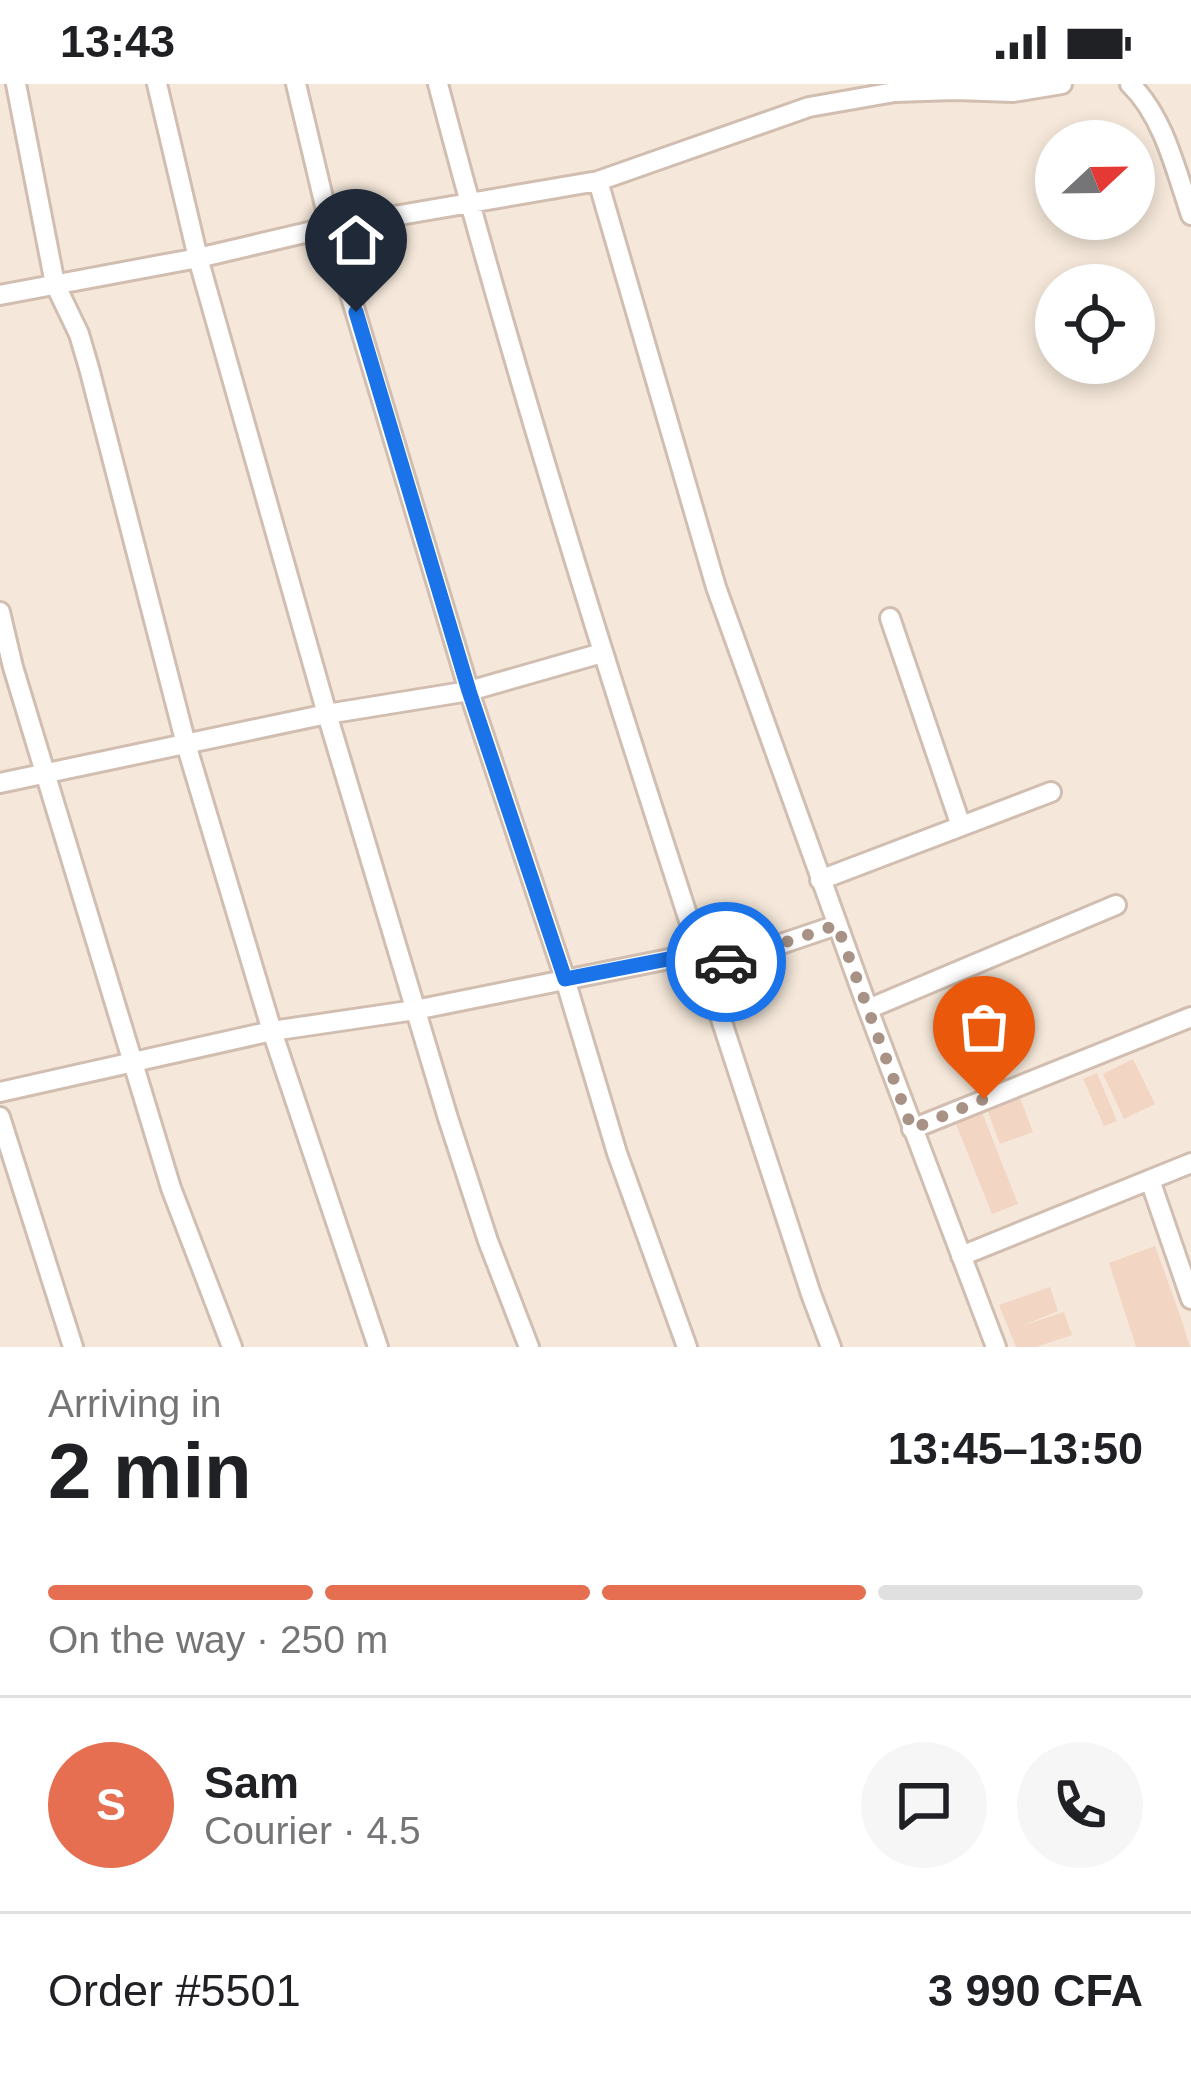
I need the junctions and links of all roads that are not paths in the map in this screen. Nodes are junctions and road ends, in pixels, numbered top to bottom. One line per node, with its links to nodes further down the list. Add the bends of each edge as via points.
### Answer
1 (16, 84): 12 (street)
2 (158, 84): 11 (street)
3 (296, 84): 10 (street)
4 (438, 84): 8 (street)
5 (1062, 84): 7 (street, via 895,92 808,107)
6 (1130, 84): 9 (street, via 1146,99)
7 (598, 182): 8 (street); 24 (street, via 716,587)
8 (470, 204): 10 (street); 16 (street)
9 (1191, 215)
10 (330, 227): 11 (street); 17 (street)
11 (198, 258): 12 (street); 18 (street)
12 (56, 284): 13 (street); 19 (street, via 89,368)
13 (0, 295)
14 (0, 613): 20 (street)
15 (890, 618): 23 (street)
16 (602, 653): 17 (street); 27 (street)
17 (469, 691): 18 (street); 28 (street)
18 (327, 715): 19 (street); 30 (street)
19 (186, 744): 20 (street); 32 (street)
20 (46, 774): 21 (street); 33 (street)
21 (0, 783)
22 (1051, 792): 23 (street)
23 (961, 826): 24 (street)
24 (820, 880): 26 (street)
25 (1116, 905): 29 (street)
26 (837, 925): 27 (street); 29 (street)
27 (702, 961): 28 (street); 46 (street)
28 (565, 979): 30 (street); 45 (street)
29 (868, 1009): 36 (street)
30 (416, 1010): 32 (street); 44 (street)
31 (1191, 1017): 36 (street)
32 (272, 1031): 33 (street); 43 (street)
33 (134, 1062): 34 (street); 42 (street)
34 (0, 1091)
35 (0, 1117): 41 (street)
36 (912, 1129): 39 (street)
37 (1191, 1163): 38 (street)
38 (1150, 1180): 39 (street); 40 (street)
39 (962, 1256): 47 (street)
40 (1191, 1299)
41 (73, 1347)
42 (232, 1347)
43 (378, 1347)
44 (529, 1347)
45 (686, 1347)
46 (831, 1347)
47 (996, 1347)

